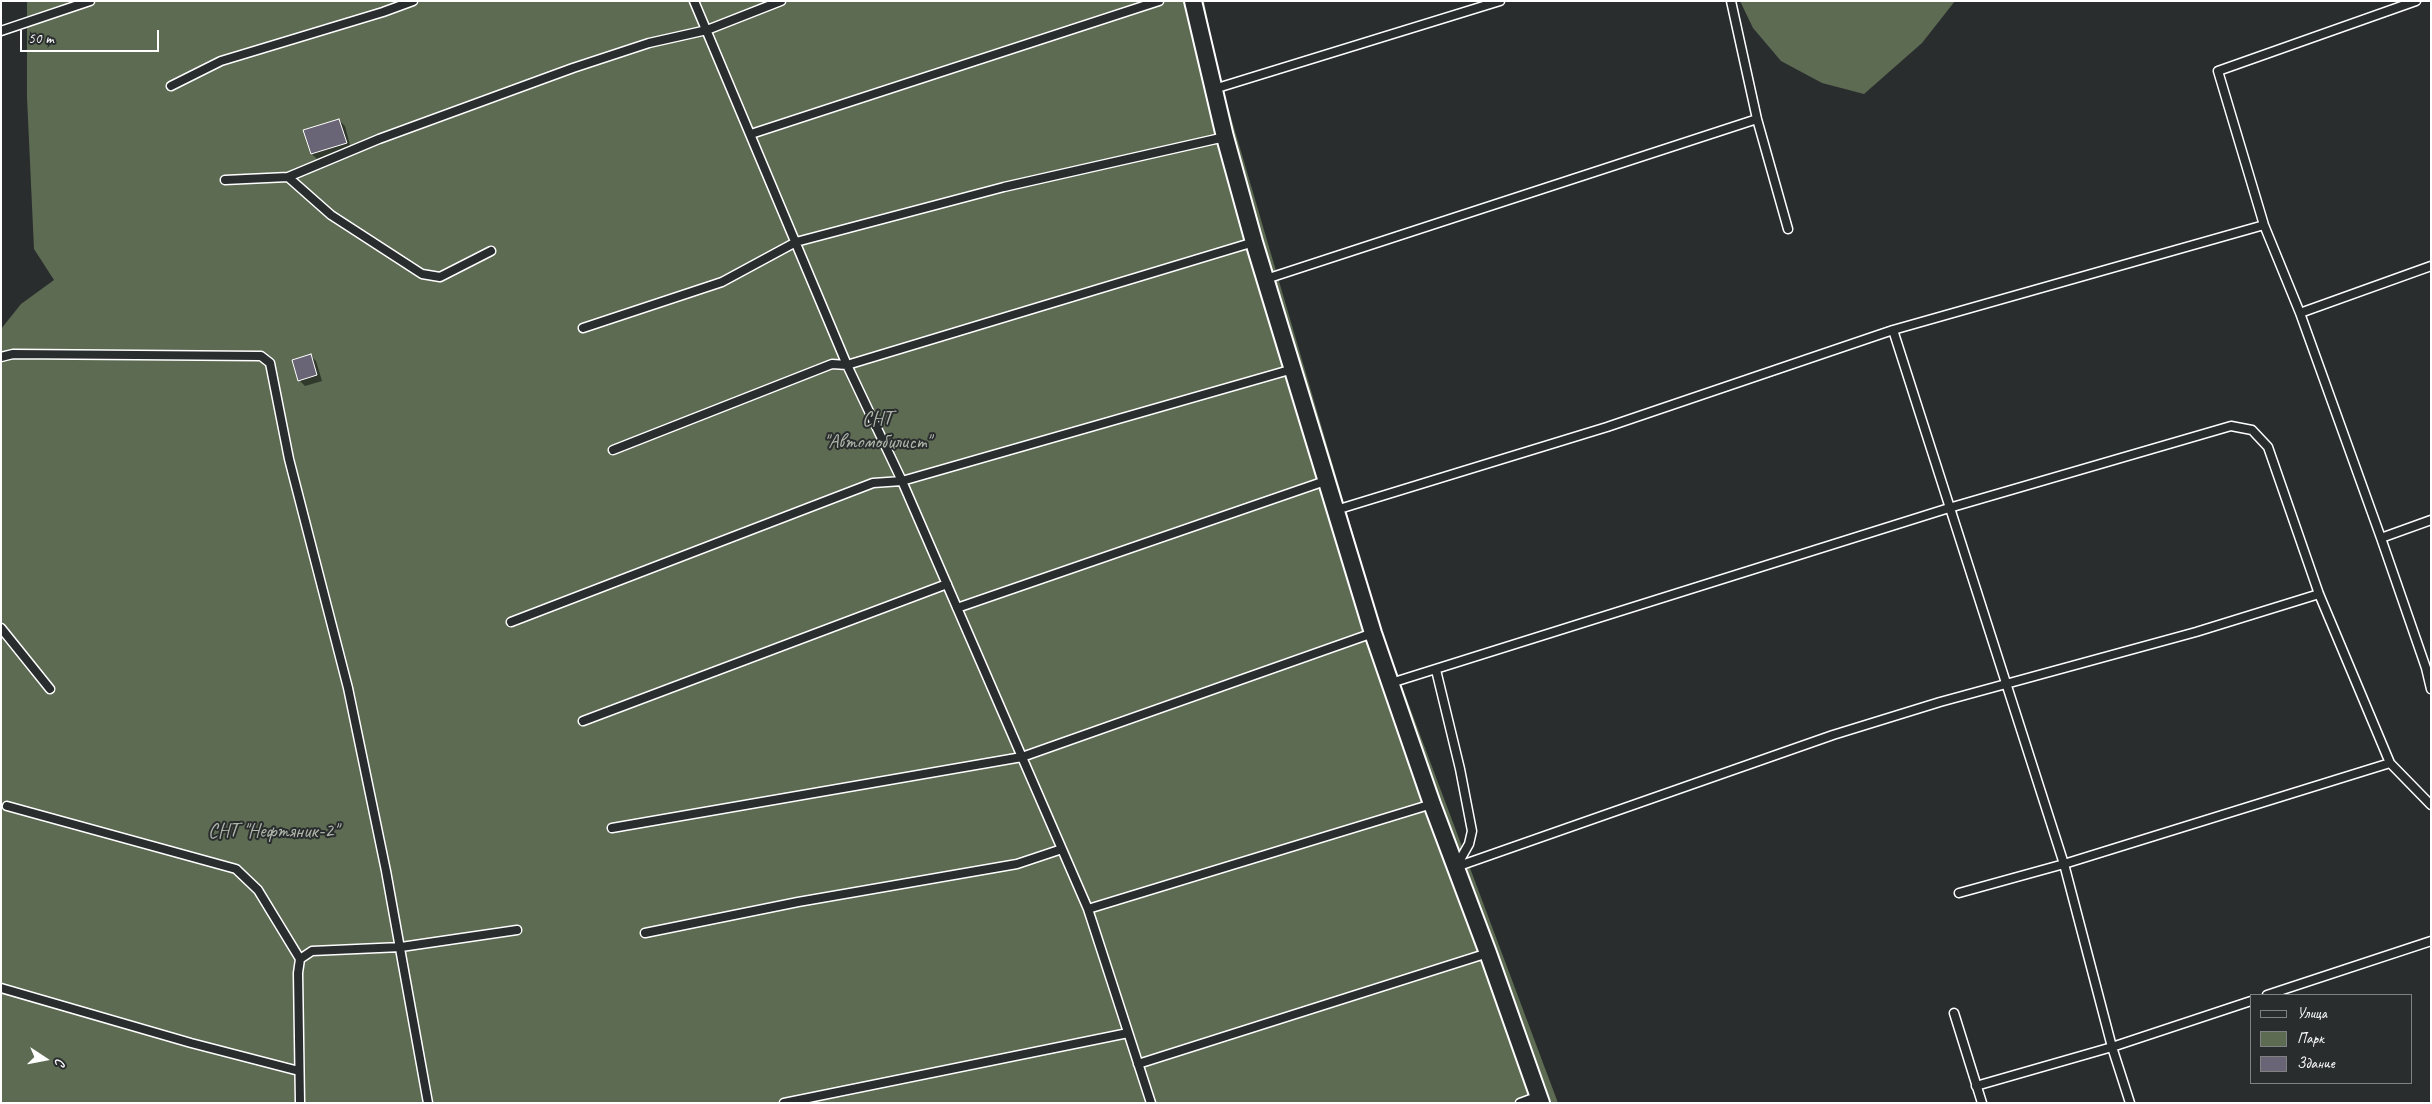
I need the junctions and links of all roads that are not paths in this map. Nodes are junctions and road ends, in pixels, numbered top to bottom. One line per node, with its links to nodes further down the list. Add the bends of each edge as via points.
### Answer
1 (90, 1): 11 (lane)
2 (413, 1): 12 (lane, via 221,61)
3 (694, 1): 10 (lane)
4 (781, 1): 10 (lane)
5 (1159, 1): 15 (lane)
6 (1193, 1): 13 (street)
7 (1500, 1): 13 (lane)
8 (1731, 1): 14 (lane)
9 (2416, 1): 19 (lane, via 2218,71)
10 (707, 30): 15 (lane); 17 (lane, via 649,43 574,68 379,139)
11 (1, 31)
12 (170, 86)
13 (1214, 89): 16 (street)
14 (1757, 119): 20 (lane); 25 (lane)
15 (751, 134): 21 (lane)
16 (1225, 137): 21 (lane, via 1004,187); 22 (street)
17 (288, 177): 18 (lane); 23 (lane, via 331,215 422,274 440,277)
18 (224, 180)
19 (2264, 224): 26 (lane); 28 (lane)
20 (1788, 230)
21 (796, 242): 27 (lane, via 722,282); 30 (lane)
22 (1254, 242): 25 (street); 30 (lane)
23 (491, 252)
24 (2431, 266): 26 (lane)
25 (1266, 278): 31 (street)
26 (2300, 313): 38 (lane)
27 (583, 328)
28 (1893, 330): 35 (lane); 36 (lane, via 1607,426)
29 (1, 357): 65 (lane, via 13,354 261,356 270,364 289,459 348,688)
30 (847, 366): 32 (lane, via 832,364); 34 (lane)
31 (1293, 369): 33 (street); 34 (lane)
32 (613, 450)
33 (1328, 480): 36 (street); 41 (lane)
34 (902, 481): 39 (lane); 42 (lane, via 873,484)
35 (1949, 508): 40 (lane, via 2231,426 2252,430 2268,447); 45 (lane); 47 (lane)
36 (1336, 510): 44 (street)
37 (2431, 520): 38 (lane)
38 (2381, 538): 48 (lane)
39 (947, 584): 41 (lane); 50 (lane)
40 (2319, 594): 47 (lane, via 2196,632); 52 (lane)
41 (957, 608): 51 (lane)
42 (511, 622)
43 (1, 628): 49 (lane)
44 (1373, 633): 46 (street); 51 (lane)
45 (1436, 670): 46 (lane); 59 (lane, via 1472,831 1469,844)
46 (1391, 684): 53 (street)
47 (2006, 684): 58 (lane); 59 (lane, via 1833,734)
48 (2431, 689)
49 (50, 690)
50 (583, 721)
51 (1022, 757): 56 (lane); 57 (lane)
52 (2390, 763): 54 (lane); 58 (lane)
53 (1432, 804): 59 (street); 61 (lane)
54 (2431, 805)
55 (7, 806): 67 (lane, via 236,869 258,890)
56 (612, 828)
57 (1062, 849): 61 (lane); 63 (lane, via 1017,864 798,902)
58 (2064, 864): 60 (lane); 73 (lane)
59 (1456, 867): 66 (street)
60 (1959, 894)
61 (1088, 909): 72 (lane)
62 (517, 930): 65 (lane)
63 (645, 933)
64 (2431, 941): 69 (lane)
65 (401, 947): 67 (lane, via 312,951); 79 (lane)
66 (1488, 953): 74 (lane); 77 (street)
67 (300, 958): 75 (lane)
68 (1, 988): 75 (lane)
69 (2271, 994)
70 (2250, 1001): 73 (lane)
71 (1954, 1012): 76 (lane)
72 (1128, 1033): 74 (lane); 80 (lane)
73 (2112, 1047): 76 (lane); 84 (lane)
74 (1138, 1064): 81 (lane)
75 (299, 1071): 78 (lane)
76 (1976, 1086): 83 (lane)
77 (1540, 1100): 82 (lane)
78 (300, 1103)
79 (428, 1103)
80 (784, 1103)
81 (1151, 1103)
82 (1520, 1103)
83 (1982, 1103)
84 (2130, 1103)

